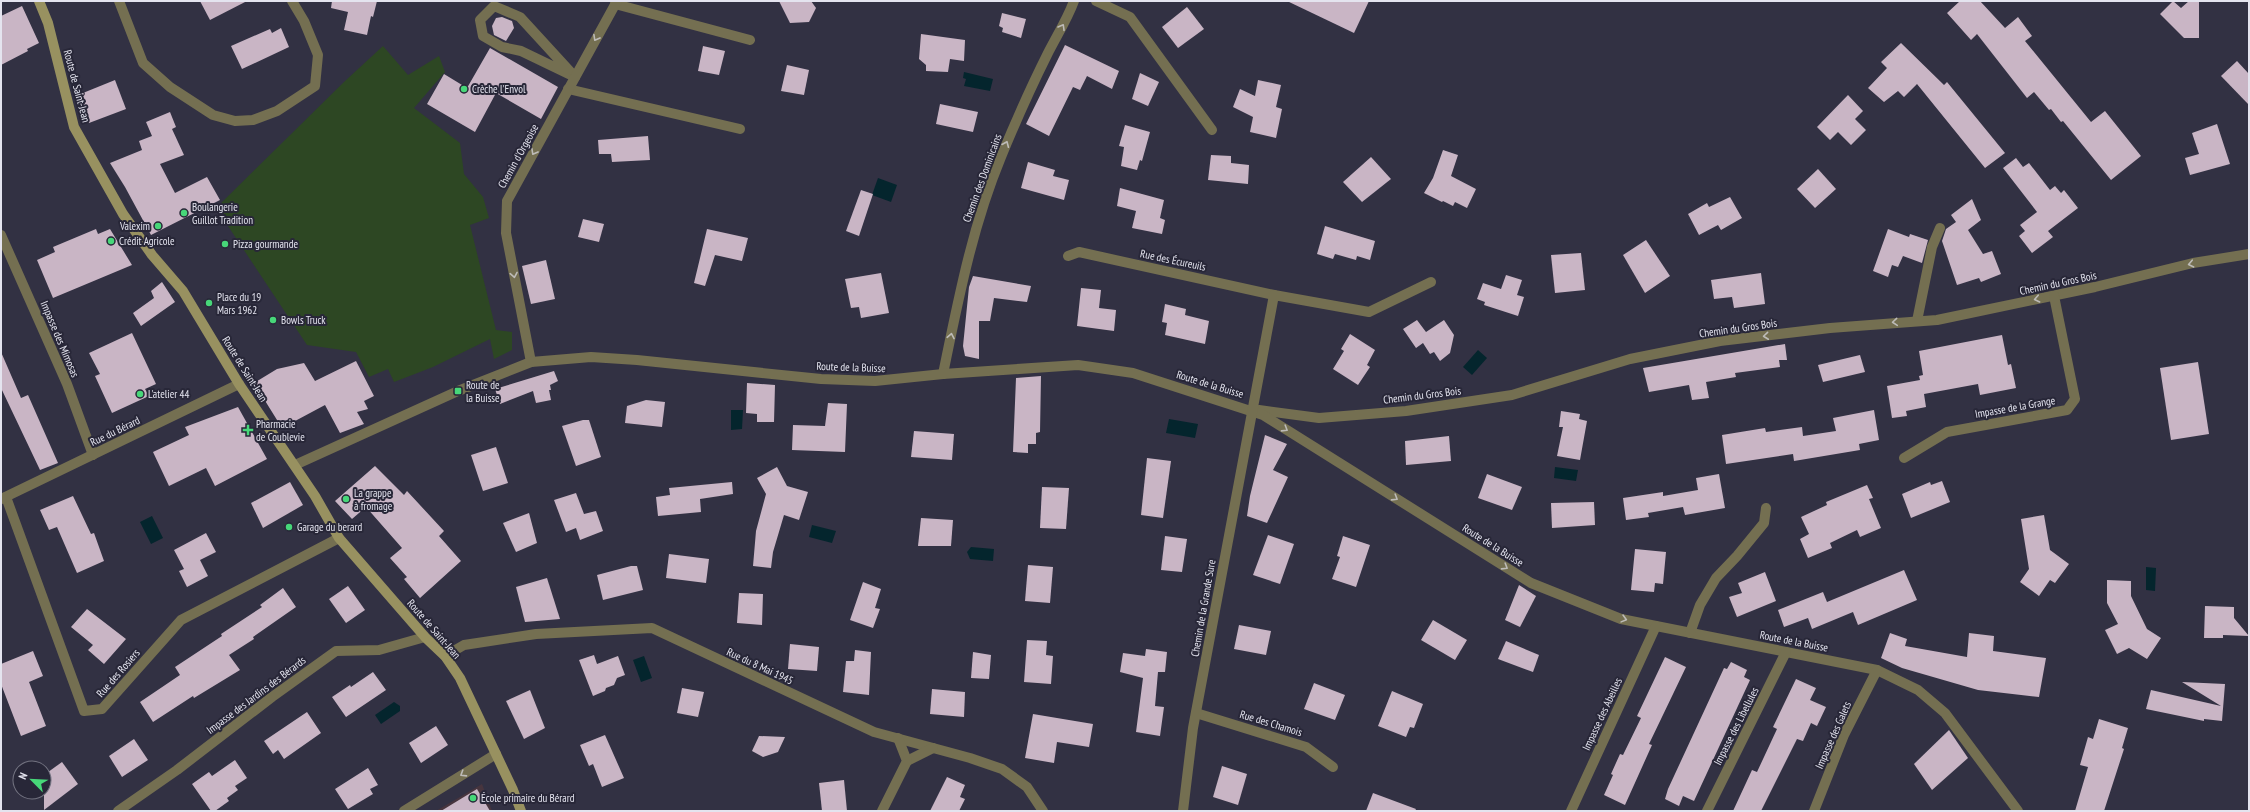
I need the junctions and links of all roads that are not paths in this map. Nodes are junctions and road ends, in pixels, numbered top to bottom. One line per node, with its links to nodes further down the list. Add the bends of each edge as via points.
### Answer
1 (39, 1): 23 (main road, Route de Saint-Jean, via 48,23 74,127 123,214 152,255 183,291)
2 (119, 1): 3 (street, via 143,63 170,87 213,115 235,121 252,120 277,111 315,86 318,55 304,21)
3 (292, 1)
4 (1074, 1): 22 (street, Chemin des Dominicains, one-way to 4, via 965,264 983,206 1024,102)
5 (1096, 1): 12 (street, via 1130,17)
6 (616, 2): 8 (street); 9 (street, Chemin d'Orgeoise, one-way to 9)
7 (494, 4): 9 (street, via 520,17); 9 (street, via 480,20 483,36 502,47 521,51)
8 (750, 40)
9 (575, 77): 10 (street, Chemin d'Orgeoise)
10 (568, 89): 11 (street); 21 (street, Chemin d'Orgeoise, one-way to 21, via 507,201 506,233)
11 (740, 128)
12 (1212, 130)
13 (1940, 228): 20 (street, via 1932,247)
14 (1, 235): 25 (street, Impasse des Mimosas, via 66,384)
15 (2249, 254): 19 (street, Chemin du Gros Bois, one-way to 19, via 2193,263)
16 (1068, 256): 18 (street, Rue des Écureuils, via 1079,252)
17 (1431, 282): 18 (street, Rue des Écureuils, via 1369,312)
18 (1274, 295): 24 (street)
19 (2054, 296): 20 (street, Chemin du Gros Bois, one-way to 20, via 1937,320); 26 (street, Impasse de la Grange, via 2075,399 2067,410 1947,432)
20 (1917, 321): 24 (street, Chemin du Gros Bois, one-way to 24, via 1720,340 1630,359 1512,395 1406,411 1319,418)
21 (531, 362): 22 (street, Route de la Buisse, via 591,357 821,379 875,381); 27 (street, Route de la Buisse, via 458,391)
22 (944, 374): 24 (street, Route de la Buisse, via 1078,365 1133,372)
23 (239, 384): 25 (street, Rue du Bérard); 27 (main road, Route de Saint-Jean)
24 (1251, 409): 31 (street, Route de la Buisse, one-way to 31, via 1531,583 1621,619); 37 (street, Chemin de la Grande Sure)
25 (93, 455): 28 (street, Rue du Bérard)
26 (1904, 458)
27 (295, 465): 30 (main road, Route de Saint-Jean)
28 (4, 498): 30 (street, Rue des Rosiers, via 84,711 102,709 181,620)
29 (1766, 508): 32 (street, via 1764,523 1716,578 1700,605)
30 (339, 538): 33 (main road, Route de Saint-Jean)
31 (1656, 626): 32 (street, Route de la Buisse); 49 (street, Impasse des Abeilles)
32 (1690, 633): 34 (street, Route de la Buisse)
33 (425, 637): 35 (main road, Route de Saint-Jean); 43 (street, Impasse des Jardins des Bérards, via 379,650 336,651)
34 (1786, 652): 36 (street, Route de la Buisse); 50 (street, Impasse des Libellules)
35 (445, 656): 38 (street, Rue du 8 Mai 1945, via 464,645 536,634 652,628 874,732); 40 (main road, Route de Saint-Jean, via 460,678)
36 (1877, 670): 51 (street, Impasse des Galets, via 1844,735); 52 (street, Route de la Buisse, via 1918,690 1945,713)
37 (1196, 713): 42 (street, Rue des Chamois, via 1306,747); 48 (street, Chemin de la Grande Sure)
38 (898, 738): 39 (street, Rue du 8 Mai 1945); 41 (street)
39 (934, 748): 41 (street); 47 (street, Rue du 8 Mai 1945, via 1002,769 1027,787)
40 (496, 754): 44 (street, one-way to 44); 45 (main road, Route de Saint-Jean)
41 (907, 761): 46 (street)
42 (1333, 768)
43 (118, 811)
44 (404, 811)
45 (521, 811)
46 (882, 811)
47 (1043, 811)
48 (1183, 811)
49 (1570, 811)
50 (1707, 811)
51 (1814, 811)
52 (2018, 811)

